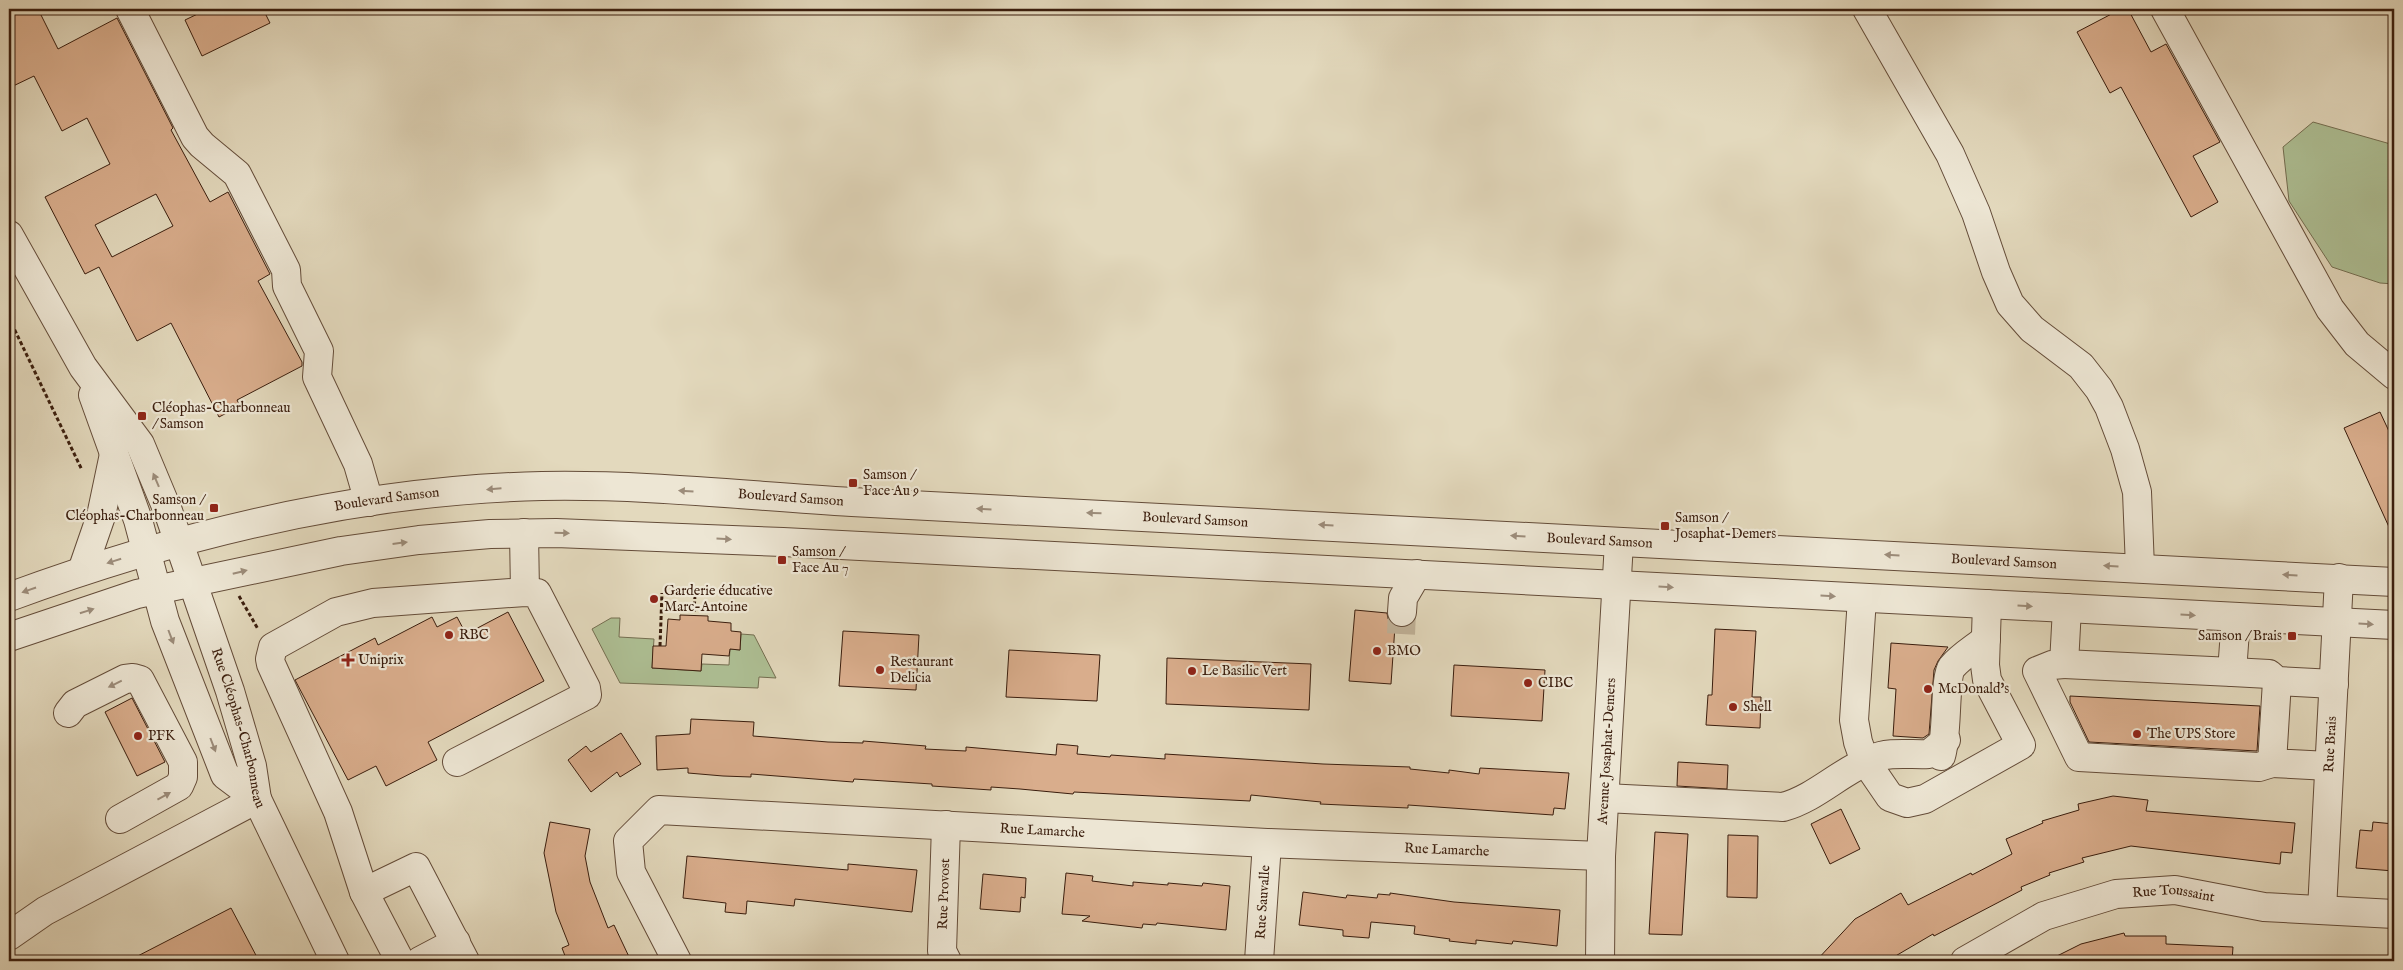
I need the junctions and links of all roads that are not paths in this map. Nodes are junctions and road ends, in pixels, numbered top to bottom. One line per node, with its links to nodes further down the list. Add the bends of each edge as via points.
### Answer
1 (130, 9): 8 (street, via 195,137 237,174 286,270 287,286 319,351 317,378 358,464)
2 (1868, 9): 13 (street, via 1950,154 1976,212 2010,304 2032,330 2081,366 2109,407 2126,449 2137,492)
3 (2165, 9): 6 (street, via 2330,309 2357,344)
4 (9, 235): 5 (street, Rue Cléophas-Charbonneau)
5 (83, 367): 7 (street, Rue Cléophas-Charbonneau); 10 (street, Rue Cléophas-Charbonneau, one-way to 5, via 140,444)
6 (2394, 375)
7 (114, 454): 12 (street, Rue Cléophas-Charbonneau); 14 (street, via 101,516)
8 (369, 502): 10 (street, Boulevard Samson, via 273,518); 11 (street, Boulevard Samson, one-way to 8, via 601,487 511,488)
9 (524, 533): 15 (street, one-way to 15, via 671,536); 18 (street, one-way to 9, via 365,547); 21 (street)
10 (179, 542): 12 (street, Boulevard Samson); 18 (street, Rue Cléophas-Charbonneau)
11 (1619, 542): 13 (street, Boulevard Samson, one-way to 11); 19 (street, Avenue Josaphat-Demers)
12 (146, 552): 14 (street, Boulevard Samson, one-way to 14); 20 (street, Rue Cléophas-Charbonneau)
13 (2140, 568): 16 (street, Boulevard Samson, one-way to 13)
14 (82, 571): 22 (street, Boulevard Samson, one-way to 22)
15 (1417, 574): 19 (street); 26 (street, via 1403,598)
16 (2339, 578): 17 (street, Boulevard Samson); 28 (street, Rue Brais)
17 (2394, 582)
18 (192, 583): 20 (street); 42 (street, Rue Cléophas-Charbonneau, via 248,748)
19 (1617, 585): 23 (street, one-way to 23); 41 (street, Avenue Josaphat-Demers)
20 (157, 590): 30 (street, one-way to 20); 42 (street, Rue Cléophas-Charbonneau, one-way to 42, via 165,621 225,775)
21 (525, 592): 38 (street, via 537,593 587,695); 47 (street, via 352,606 273,648 271,664 338,812)
22 (9, 597)
23 (1862, 598): 24 (street); 37 (street, via 1854,720 1858,742)
24 (1987, 604): 25 (street, one-way to 25); 31 (street)
25 (2067, 608): 27 (street, one-way to 27); 32 (street)
26 (1402, 612)
27 (2236, 617): 28 (street); 33 (street)
28 (2337, 622): 29 (street, one-way to 29); 35 (street, Rue Brais)
29 (2394, 625)
30 (9, 637)
31 (1986, 639): 37 (street, via 1949,672 1946,740 1937,763 1927,771 1898,770); 37 (street, via 1987,680 2021,746 1913,803 1901,802 1885,793)
32 (2064, 664): 33 (street); 39 (street, via 2037,671 2079,757 2259,767)
33 (2232, 672): 34 (street, via 2269,674)
34 (2277, 681): 35 (street); 39 (street)
35 (2334, 684): 40 (street, Rue Brais)
36 (68, 713): 43 (street, one-way to 36, via 179,786 184,777 183,762 140,680 125,680 75,704)
37 (1873, 760): 41 (street, via 1783,807)
38 (456, 762)
39 (2272, 763): 40 (street)
40 (2329, 766): 48 (street, Rue Brais)
41 (1605, 798): 46 (street, Avenue Josaphat-Demers)
42 (257, 799): 50 (street, via 62,902); 52 (street)
43 (120, 818)
44 (946, 825): 45 (street, Rue Lamarche); 55 (street, Rue Lamarche, via 660,810 628,841 631,872); 56 (street, Rue Provost, via 942,951)
45 (1267, 843): 46 (street, Rue Lamarche); 57 (street, Rue Sauvalle)
46 (1601, 856): 58 (street, Avenue Josaphat-Demers)
47 (364, 892): 51 (street, via 416,867); 53 (street)
48 (2322, 910): 49 (street, Rue Toussaint); 59 (street, Rue Toussaint, via 2264,907 2175,890 2116,894 2044,916)
49 (2394, 914)
50 (9, 936)
51 (461, 952): 54 (street)
52 (335, 961)
53 (400, 961)
54 (420, 961)
55 (677, 961)
56 (947, 961)
57 (1259, 961)
58 (1600, 961)
59 (1965, 961)

